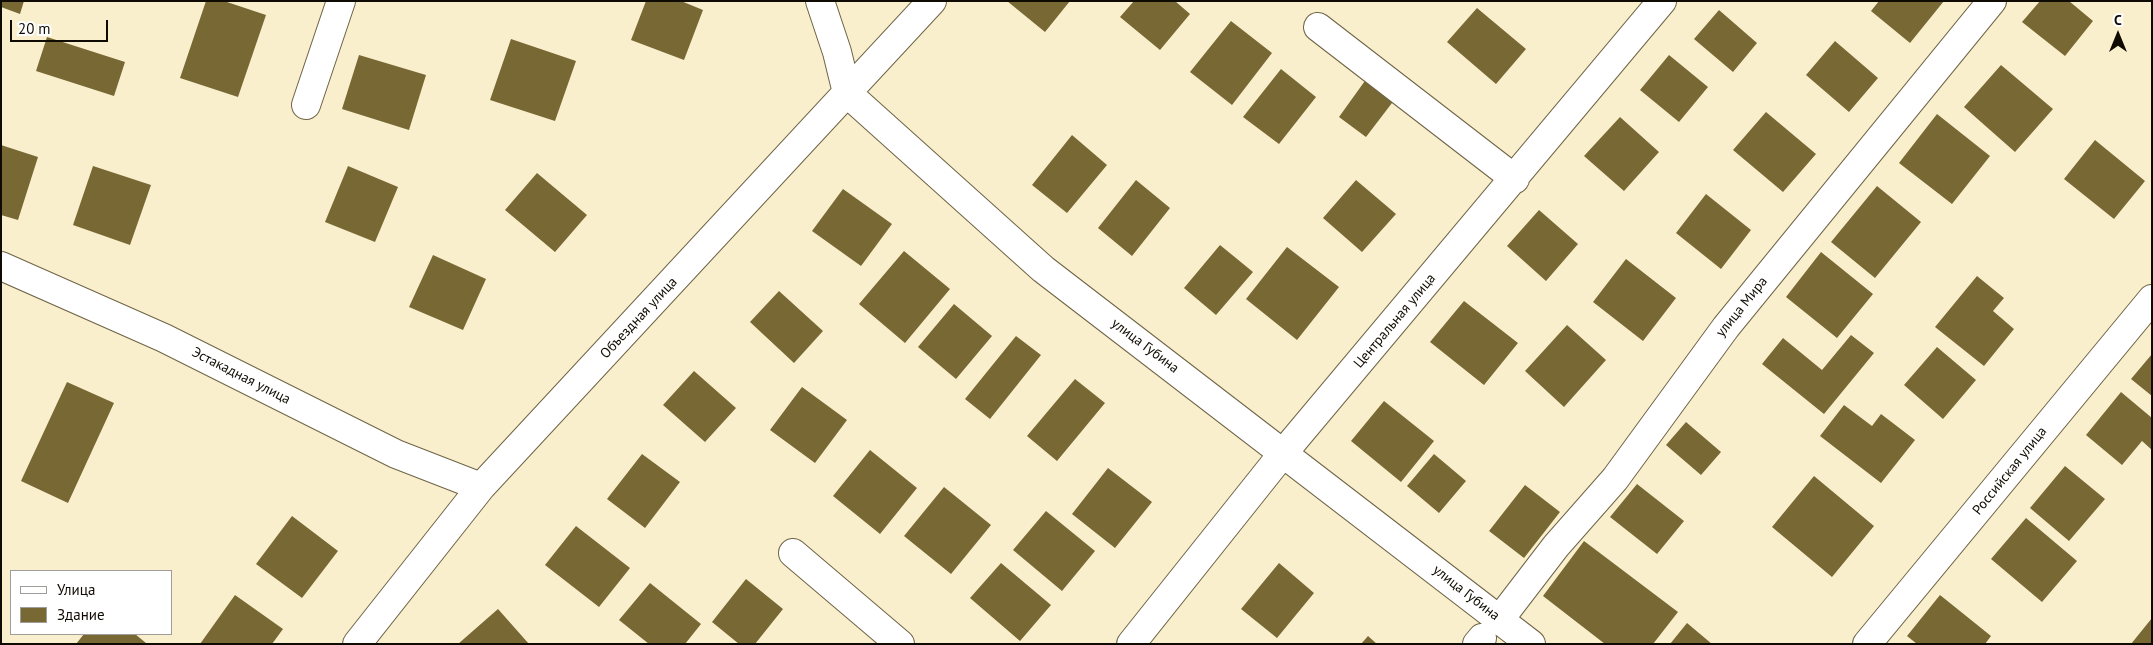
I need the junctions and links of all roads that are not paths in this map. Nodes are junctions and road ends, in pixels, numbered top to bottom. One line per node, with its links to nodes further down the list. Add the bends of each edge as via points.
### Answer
1 (341, 1): 8 (street)
2 (820, 1): 7 (street)
3 (932, 1): 7 (street, Объездная улица)
4 (1662, 1): 9 (street, Центральная улица)
5 (1992, 1): 15 (street, улица Мира, via 1726,326 1615,479)
6 (1318, 27): 9 (street)
7 (847, 93): 12 (street, улица Губина, via 1044,269); 13 (street, Объездная улица)
8 (306, 105)
9 (1515, 179): 12 (street, Центральная улица)
10 (1, 266): 13 (street, Эстакадная улица, via 164,338 396,454)
11 (2152, 299): 20 (street, Российская улица)
12 (1284, 452): 15 (street, улица Губина); 18 (street, Центральная улица)
13 (481, 487): 16 (street, Объездная улица)
14 (793, 553): 17 (street)
15 (1486, 634): 19 (street, улица Губина)
16 (357, 644)
17 (900, 644)
18 (1131, 644)
19 (1531, 644)
20 (1867, 644)

